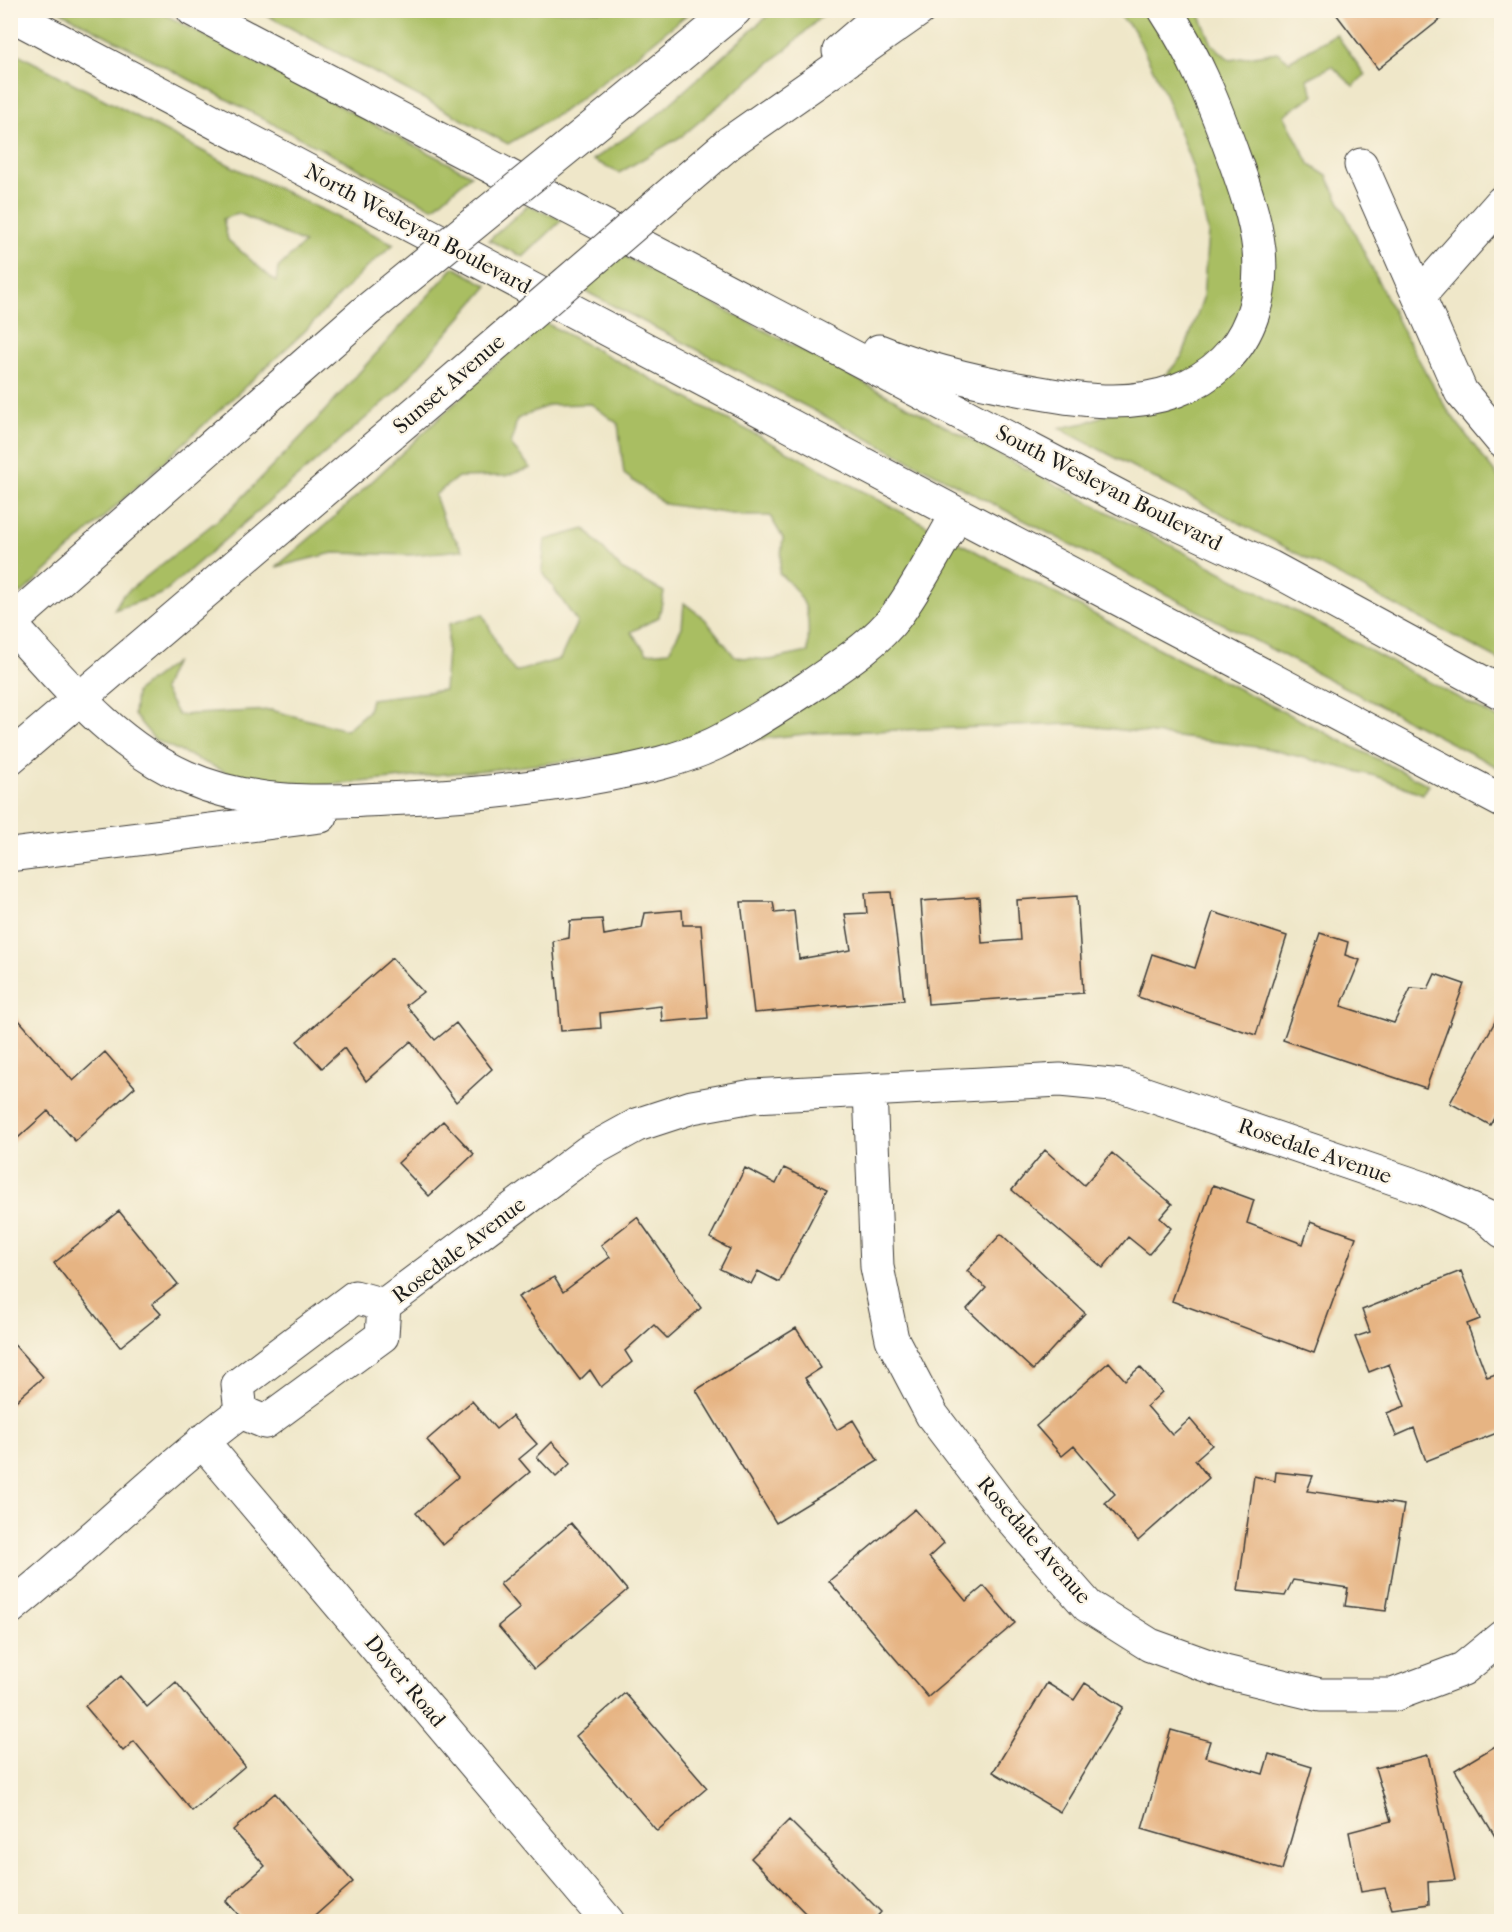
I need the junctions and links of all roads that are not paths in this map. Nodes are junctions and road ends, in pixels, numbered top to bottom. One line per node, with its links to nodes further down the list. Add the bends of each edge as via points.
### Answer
1 (193, 10): 10 (main road)
2 (735, 10): 14 (main road, bridge, via 365,312)
3 (887, 10): 7 (main road, Sunset Avenue)
4 (919, 10): 7 (main road)
5 (1165, 10): 10 (main road, via 1195,61 1224,132 1248,197 1259,251 1255,303 1246,329 1228,359 1203,380 1169,392 1116,401 1006,387 902,360)
6 (10, 14): 13 (main road, North Wesleyan Boulevard)
7 (729, 143): 16 (main road, Sunset Avenue, bridge)
8 (1361, 165): 11 (main road)
9 (1502, 202): 11 (main road)
10 (716, 284): 15 (main road, South Wesleyan Boulevard, via 1124,499 1270,567)
11 (1419, 296): 12 (main road, via 1461,392)
12 (1502, 441)
13 (957, 515): 18 (main road, via 895,617 880,633 837,668 760,719 712,745 675,759); 19 (main road)
14 (10, 623): 16 (main road)
15 (1502, 693)
16 (79, 698): 17 (main road, Sunset Avenue); 18 (main road, via 143,755 188,778 251,798 352,801)
17 (10, 758)
18 (489, 794): 20 (main road)
19 (1502, 801)
20 (10, 855)
21 (870, 1090): 22 (main road, Rosedale Avenue, via 1060,1080 1122,1086 1423,1188 1487,1217); 23 (main road, Rosedale Avenue, via 753,1096 692,1107 637,1125 588,1152); 27 (main road, Rosedale Avenue, via 877,1267 892,1339 932,1415 1008,1515 1088,1606 1150,1646 1225,1672 1320,1695 1393,1695 1463,1669)
22 (1502, 1231)
23 (384, 1305): 24 (main road, via 382,1336 265,1422); 24 (main road, Rosedale Avenue, via 355,1297 238,1385)
24 (241, 1412): 25 (main road)
25 (202, 1441): 26 (main road, via 62,1567); 28 (main road, Dover Road)
26 (10, 1608)
27 (1502, 1637)
28 (608, 1922)

